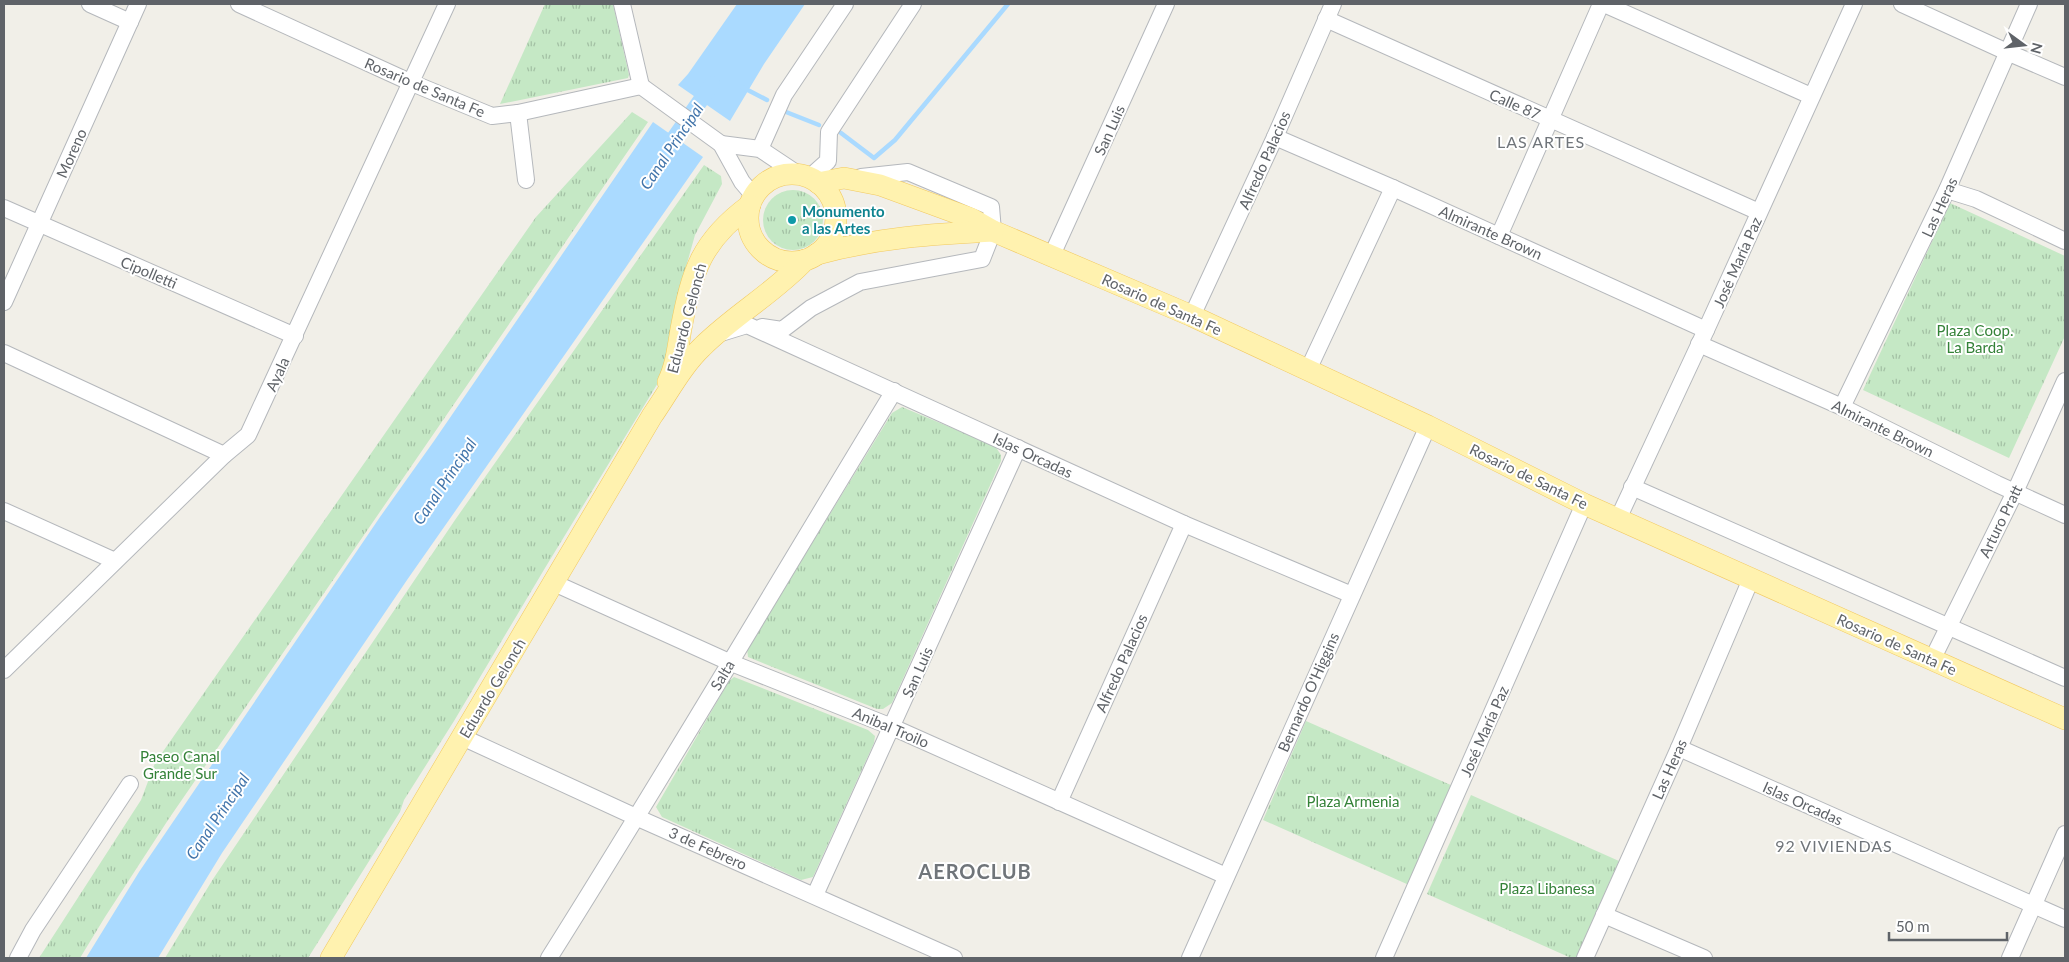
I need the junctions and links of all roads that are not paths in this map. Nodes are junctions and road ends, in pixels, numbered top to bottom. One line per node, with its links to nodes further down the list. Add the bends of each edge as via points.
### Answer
1 (90, 4): 15 (street)
2 (138, 4): 15 (street, Moreno)
3 (239, 4): 18 (street, Rosario de Santa Fe)
4 (447, 4): 18 (street, Ayala)
5 (622, 4): 19 (street)
6 (845, 4): 25 (street, via 784,95)
7 (913, 4): 26 (street, via 829,132 828,161)
8 (1166, 4): 37 (street, San Luis)
9 (1333, 4): 14 (street, Alfredo Palacios)
10 (1603, 4): 20 (street); 22 (street)
11 (1854, 4): 20 (street, José María Paz)
12 (1902, 4): 16 (street)
13 (2029, 4): 16 (street, Las Heras)
14 (1326, 19): 22 (street, Calle 87); 23 (street, Alfredo Palacios)
15 (130, 22): 33 (street, Moreno)
16 (2007, 52): 17 (street); 29 (street, Las Heras)
17 (2065, 77)
18 (412, 83): 21 (street, Rosario de Santa Fe, via 492,116); 43 (street, Ayala)
19 (641, 86): 21 (street, Rosario de Santa Fe); 24 (street)
20 (1812, 96): 32 (street, José María Paz)
21 (518, 113): 27 (street)
22 (1549, 120): 32 (street, Calle 87); 35 (street)
23 (1275, 137): 28 (street, Almirante Brown); 40 (street, Alfredo Palacios)
24 (721, 144): 25 (street); 30 (street)
25 (760, 149): 26 (street)
26 (809, 179): 30 (main road, Eduardo Gelonch, via 778,177 761,188); 34 (main road, Rosario de Santa Fe, via 844,178 880,185 970,218); 38 (main road, Eduardo Gelonch, via 831,198 836,219 831,238)
27 (526, 180)
28 (1393, 188): 35 (street, Almirante Brown); 46 (street)
29 (1947, 190): 36 (street, via 1976,199); 49 (street, Las Heras)
30 (752, 201): 38 (main road, via 749,224 751,234 761,249 786,262); 50 (main road, Eduardo Gelonch, via 716,235 700,259 670,378)
31 (4, 208): 33 (street, Cipolletti)
32 (1759, 212): 44 (street, José María Paz)
33 (39, 224): 39 (street, Moreno); 43 (street, Cipolletti)
34 (993, 231): 37 (main road, Rosario de Santa Fe); 38 (main road, Rosario de Santa Fe, via 910,236 848,245); 41 (street, via 982,258 860,282 811,308 782,330)
35 (1499, 236): 44 (street, Almirante Brown)
36 (2065, 241)
37 (1052, 255): 40 (main road, Rosario de Santa Fe)
38 (811, 257): 42 (main road, Eduardo Gelonch, via 788,279)
39 (4, 302)
40 (1192, 316): 46 (main road, Rosario de Santa Fe)
41 (747, 325): 42 (street); 48 (street, Islas Orcadas)
42 (714, 335): 50 (main road, Eduardo Gelonch, via 700,349)
43 (295, 336): 53 (street, Ayala, via 248,435)
44 (1703, 337): 49 (street, Almirante Brown); 54 (street, José María Paz)
45 (4, 354): 53 (street)
46 (1308, 370): 51 (main road, Rosario de Santa Fe)
47 (2065, 381): 55 (street, Arturo Pratt)
48 (894, 391): 52 (street, Islas Orcadas); 67 (street, Salta)
49 (1842, 407): 55 (street, Almirante Brown)
50 (652, 416): 63 (main road, Eduardo Gelonch)
51 (1428, 426): 56 (main road, Rosario de Santa Fe); 64 (street, Bernardo O'Higgins)
52 (1018, 448): 60 (street, Islas Orcadas); 71 (street, San Luis)
53 (224, 455): 61 (street, Ayala)
54 (1632, 487): 59 (street, José María Paz); 65 (street)
55 (2015, 492): 58 (street, Almirante Brown); 65 (street, Arturo Pratt)
56 (1584, 504): 59 (main road, Rosario de Santa Fe); 88 (street, José María Paz)
57 (4, 511): 61 (street)
58 (2065, 515)
59 (1618, 519): 62 (main road, Rosario de Santa Fe)
60 (1184, 524): 64 (street, Islas Orcadas); 75 (street, Alfredo Palacios)
61 (115, 561): 68 (street, Ayala)
62 (1751, 579): 66 (main road, Rosario de Santa Fe); 73 (street, Las Heras)
63 (554, 583): 67 (street, Anibal Troilo); 72 (main road, Eduardo Gelonch)
64 (1352, 595): 78 (street, Bernardo O'Higgins)
65 (1949, 627): 66 (street, Arturo Pratt); 69 (street)
66 (1932, 660): 70 (main road, Rosario de Santa Fe)
67 (729, 662): 71 (street, Anibal Troilo); 76 (street, Salta)
68 (4, 670)
69 (2065, 678)
70 (2065, 719)
71 (892, 727): 75 (street, Anibal Troilo); 79 (street, San Luis)
72 (462, 737): 76 (street, 3 de Febrero); 84 (main road, Eduardo Gelonch)
73 (1679, 748): 80 (street, Islas Orcadas); 81 (street, Las Heras)
74 (130, 784): 83 (street, via 33,930)
75 (1059, 802): 78 (street, Anibal Troilo)
76 (638, 818): 79 (street, 3 de Febrero); 85 (street, Salta)
77 (2065, 834): 80 (street)
78 (1226, 876): 87 (street, Bernardo O'Higgins)
79 (815, 895): 86 (street, 3 de Febrero)
80 (2033, 905): 82 (street, Islas Orcadas); 91 (street)
81 (1604, 914): 89 (street, Las Heras); 90 (street)
82 (2065, 919)
83 (18, 958)
84 (330, 958)
85 (549, 958)
86 (954, 958)
87 (1190, 958)
88 (1384, 958)
89 (1585, 958)
90 (1704, 958)
91 (2010, 958)

